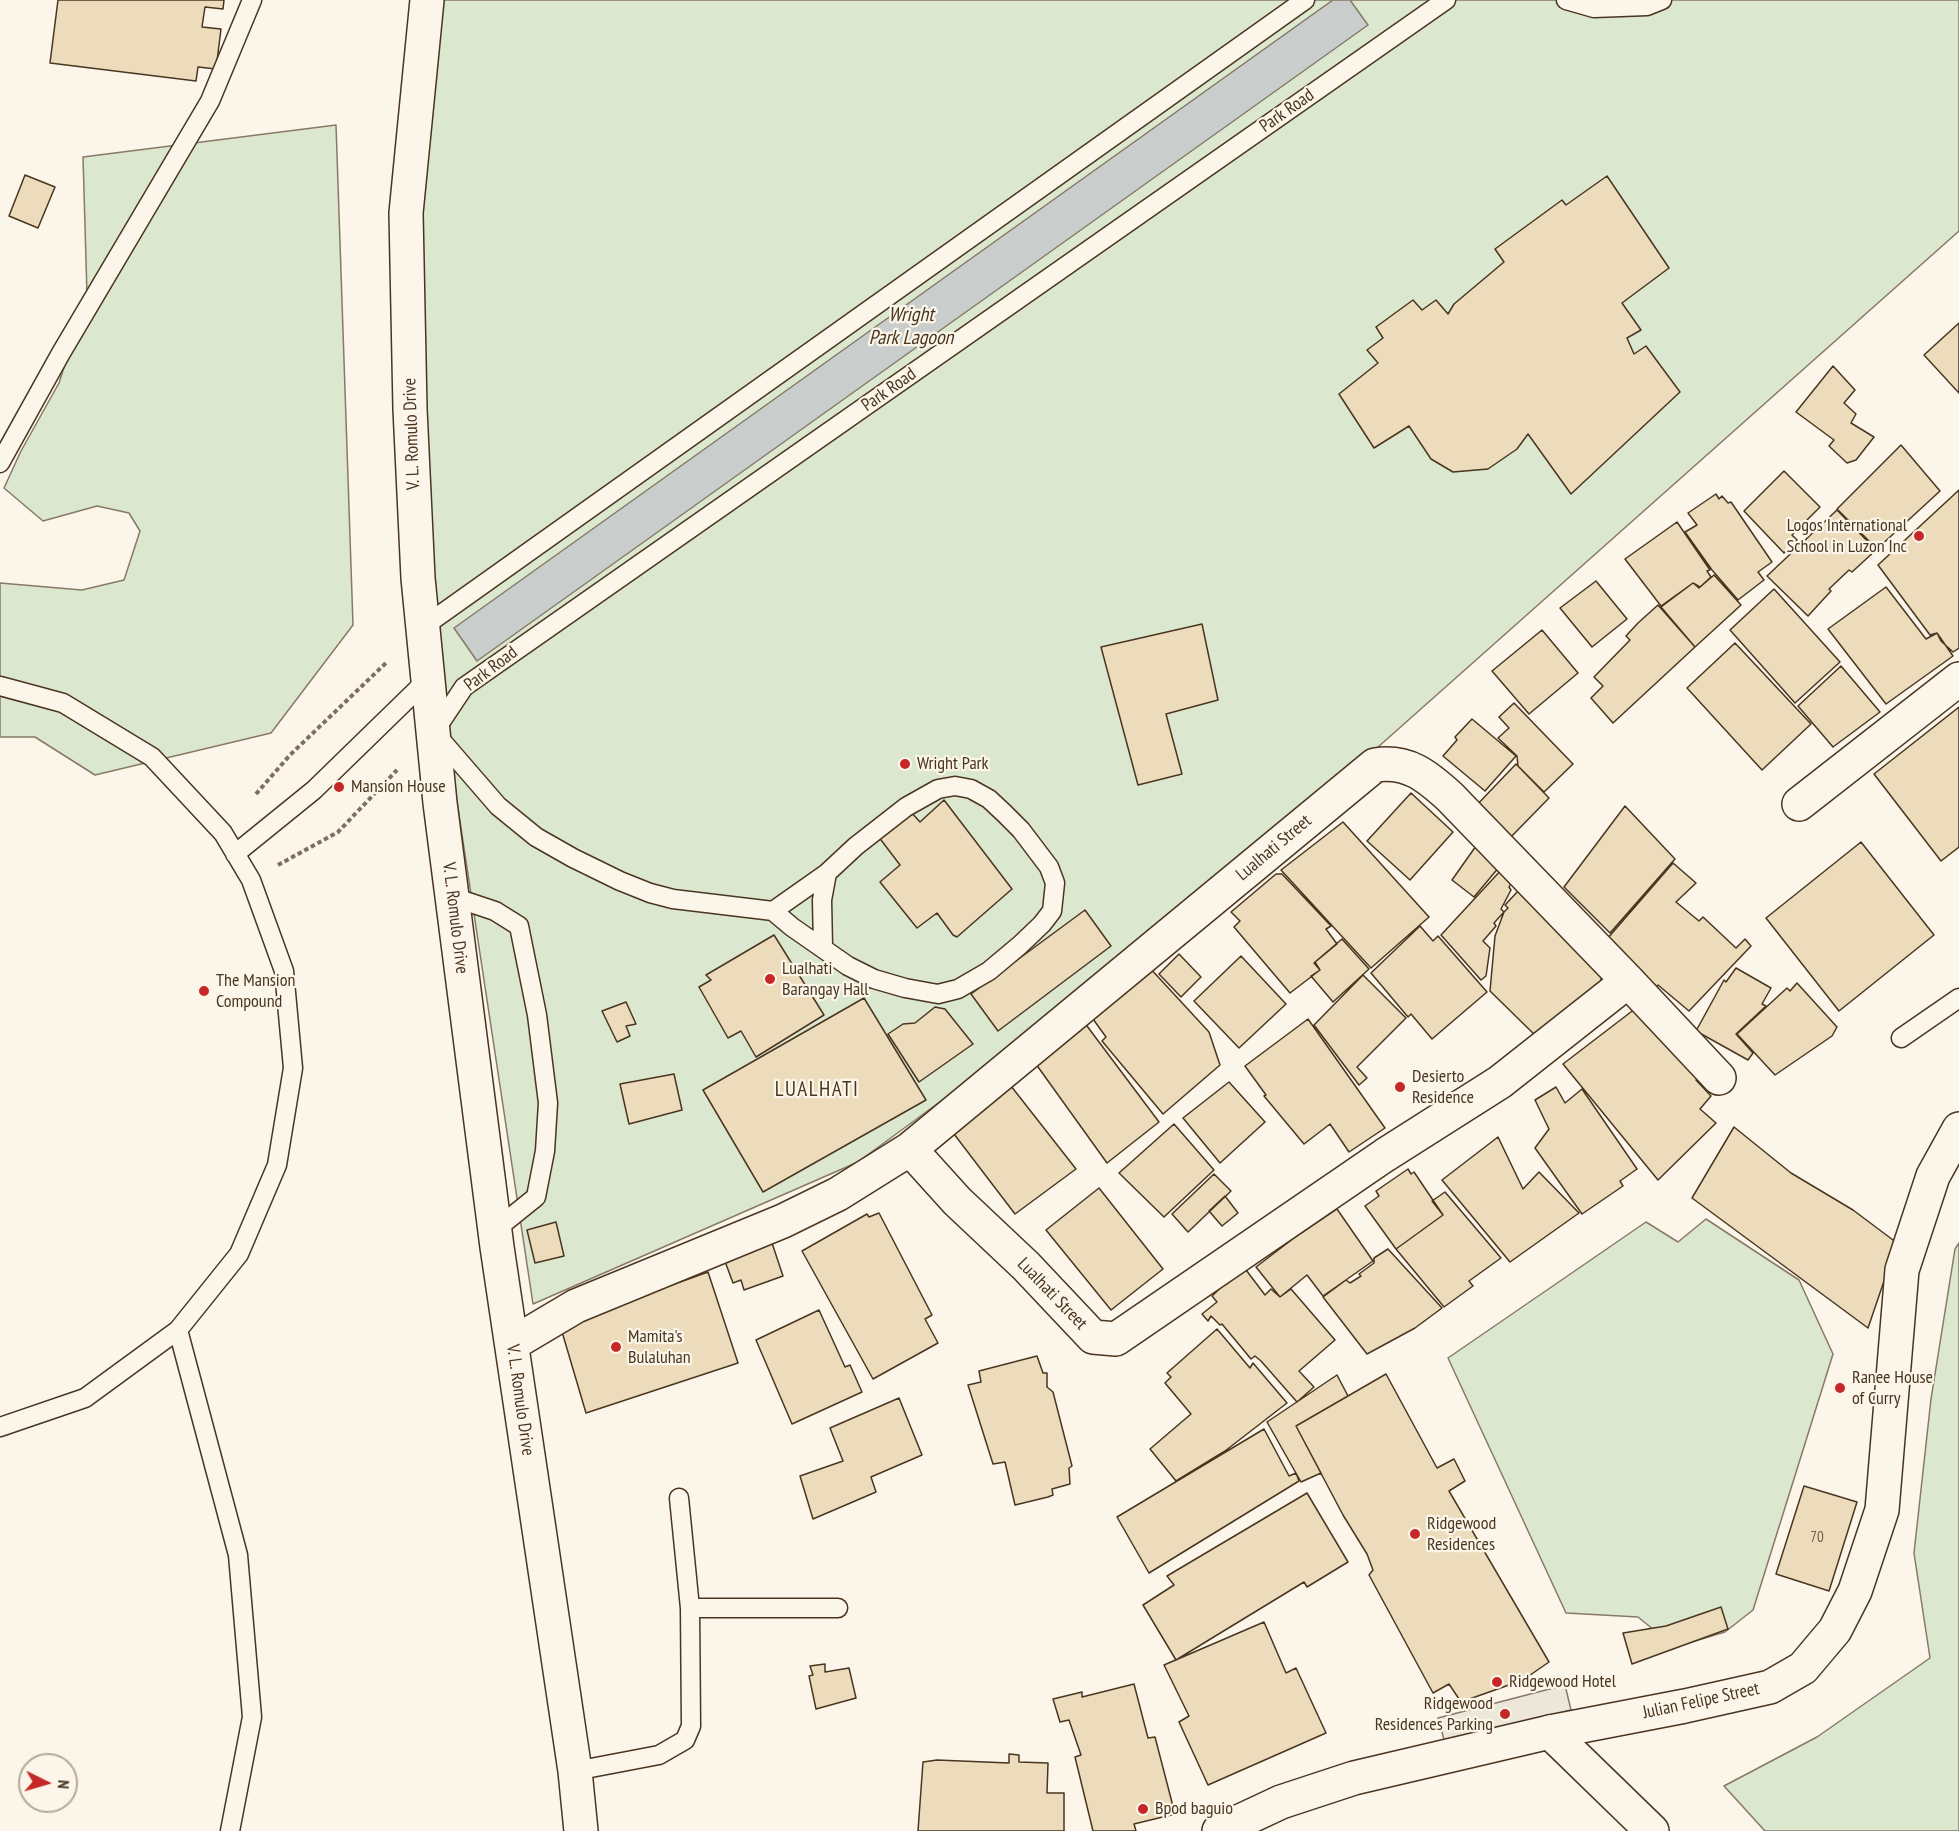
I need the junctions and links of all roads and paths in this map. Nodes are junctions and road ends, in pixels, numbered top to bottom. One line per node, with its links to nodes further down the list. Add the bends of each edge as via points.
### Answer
1 (252, 0): 7 (lane, via 210,101)
2 (427, 0): 8 (street, V. L. Romulo Drive, via 406,213 410,409)
3 (1305, 0): 8 (lane)
4 (1446, 0): 12 (lane, Park Road, via 464,687)
5 (1566, 0): 6 (lane, via 1594,8 1647,6)
6 (1662, 0)
7 (0, 464)
8 (423, 627): 10 (street, V. L. Romulo Drive); 13 (path)
9 (1959, 679): 14 (street)
10 (427, 680): 12 (street, V. L. Romulo Drive); 15 (lane, via 314,790)
11 (0, 686): 15 (lane, via 63,703 152,757 223,833)
12 (434, 732): 17 (path, via 338,832); 18 (street, V. L. Romulo Drive); 19 (lane, via 498,807 536,837 573,858 620,881 673,899)
13 (290, 755)
14 (1799, 804)
15 (235, 854): 17 (lane)
16 (827, 873): 19 (lane); 20 (lane, via 821,909); 20 (lane, via 906,807 939,789 955,786 971,789 988,799 1021,830 1049,867 1055,898 1052,911 1020,945 989,971 958,989 938,993 874,979)
17 (251, 880): 28 (lane, via 284,971 293,1068 278,1165 239,1254)
18 (453, 897): 27 (street, V. L. Romulo Drive); 27 (lane, via 495,911 519,926 547,1092 545,1152 536,1197)
19 (773, 911): 20 (lane)
20 (823, 947)
21 (1628, 981): 24 (street, Lualhati Street); 26 (street, Lualhati Street, via 1500,1082 1385,1155 1116,1340 1093,1337); 26 (street, Lualhati Street, via 1432,781 1408,766 1375,765)
22 (1959, 998): 23 (lane)
23 (1901, 1038)
24 (1719, 1078)
25 (1959, 1129): 34 (street, Julian Felipe Street, via 1933,1176 1902,1270 1882,1510 1855,1591 1835,1630 1803,1668 1770,1687)
26 (910, 1149): 29 (street, Lualhati Street, via 838,1194 783,1221 576,1306)
27 (495, 1230): 29 (street, V. L. Romulo Drive)
28 (178, 1330): 30 (lane, via 85,1398); 36 (lane, via 238,1555 252,1717)
29 (512, 1344): 35 (street, V. L. Romulo Drive)
30 (0, 1427)
31 (679, 1498): 32 (lane)
32 (690, 1608): 33 (lane); 35 (lane, via 692,1707 685,1740 659,1755)
33 (838, 1608)
34 (1550, 1732): 38 (street, Julian Felipe Street, via 1354,1778 1281,1802); 39 (street)
35 (575, 1771): 37 (street, V. L. Romulo Drive)
36 (230, 1831)
37 (581, 1831)
38 (1219, 1831)
39 (1652, 1831)

